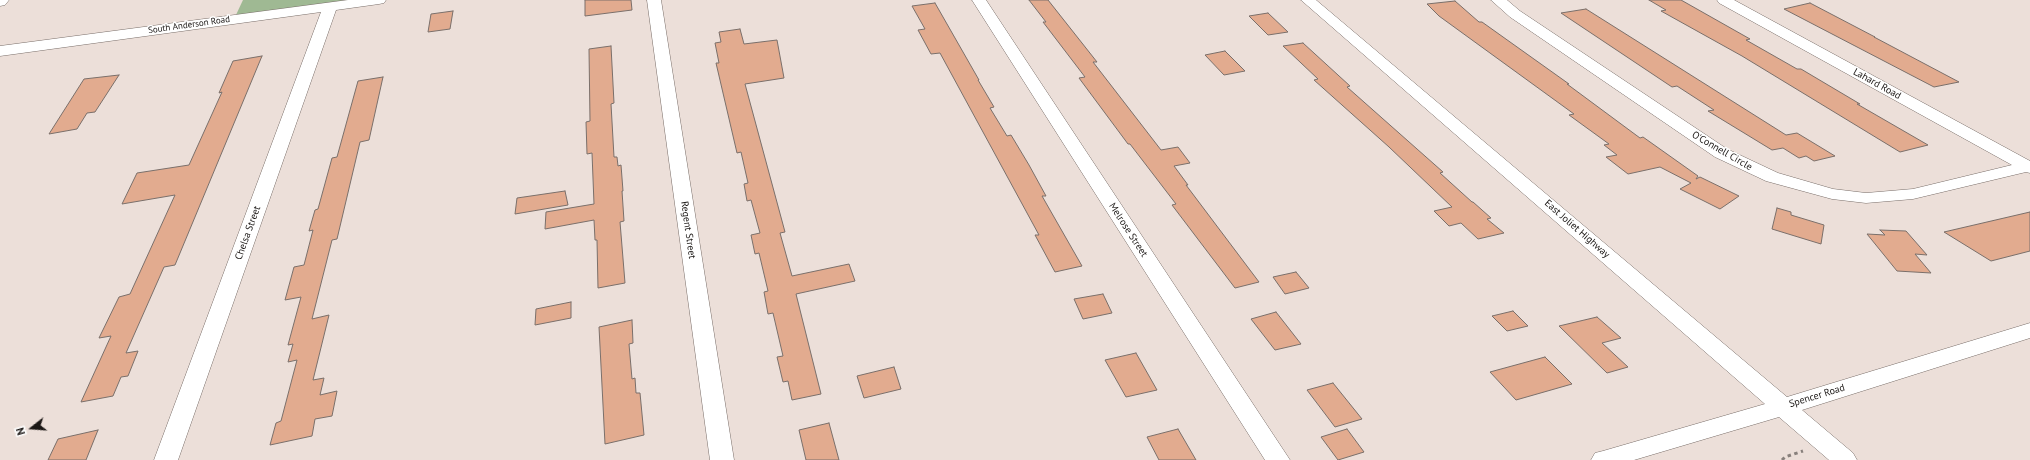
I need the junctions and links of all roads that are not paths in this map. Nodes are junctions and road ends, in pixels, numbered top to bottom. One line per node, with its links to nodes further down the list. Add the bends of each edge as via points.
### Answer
1 (379, 0): 7 (street, South Anderson Road)
2 (654, 0): 13 (street, Regent Street)
3 (979, 0): 14 (street, Melrose Street)
4 (1308, 0): 11 (street, East Joliet Highway)
5 (1498, 0): 9 (street, O'Connell Circle, via 1721,153 1772,177 1832,194 1866,198 1893,197)
6 (1724, 0): 9 (street, Lahard Road)
7 (330, 6): 8 (street, South Anderson Road); 12 (street, Chelsa Street)
8 (0, 51)
9 (2029, 167)
10 (2030, 330): 11 (street, Spencer Road)
11 (1784, 407): 15 (street, Spencer Road); 16 (street, East Joliet Highway)
12 (166, 460)
13 (722, 460)
14 (1278, 460)
15 (1603, 460)
16 (1845, 460)

